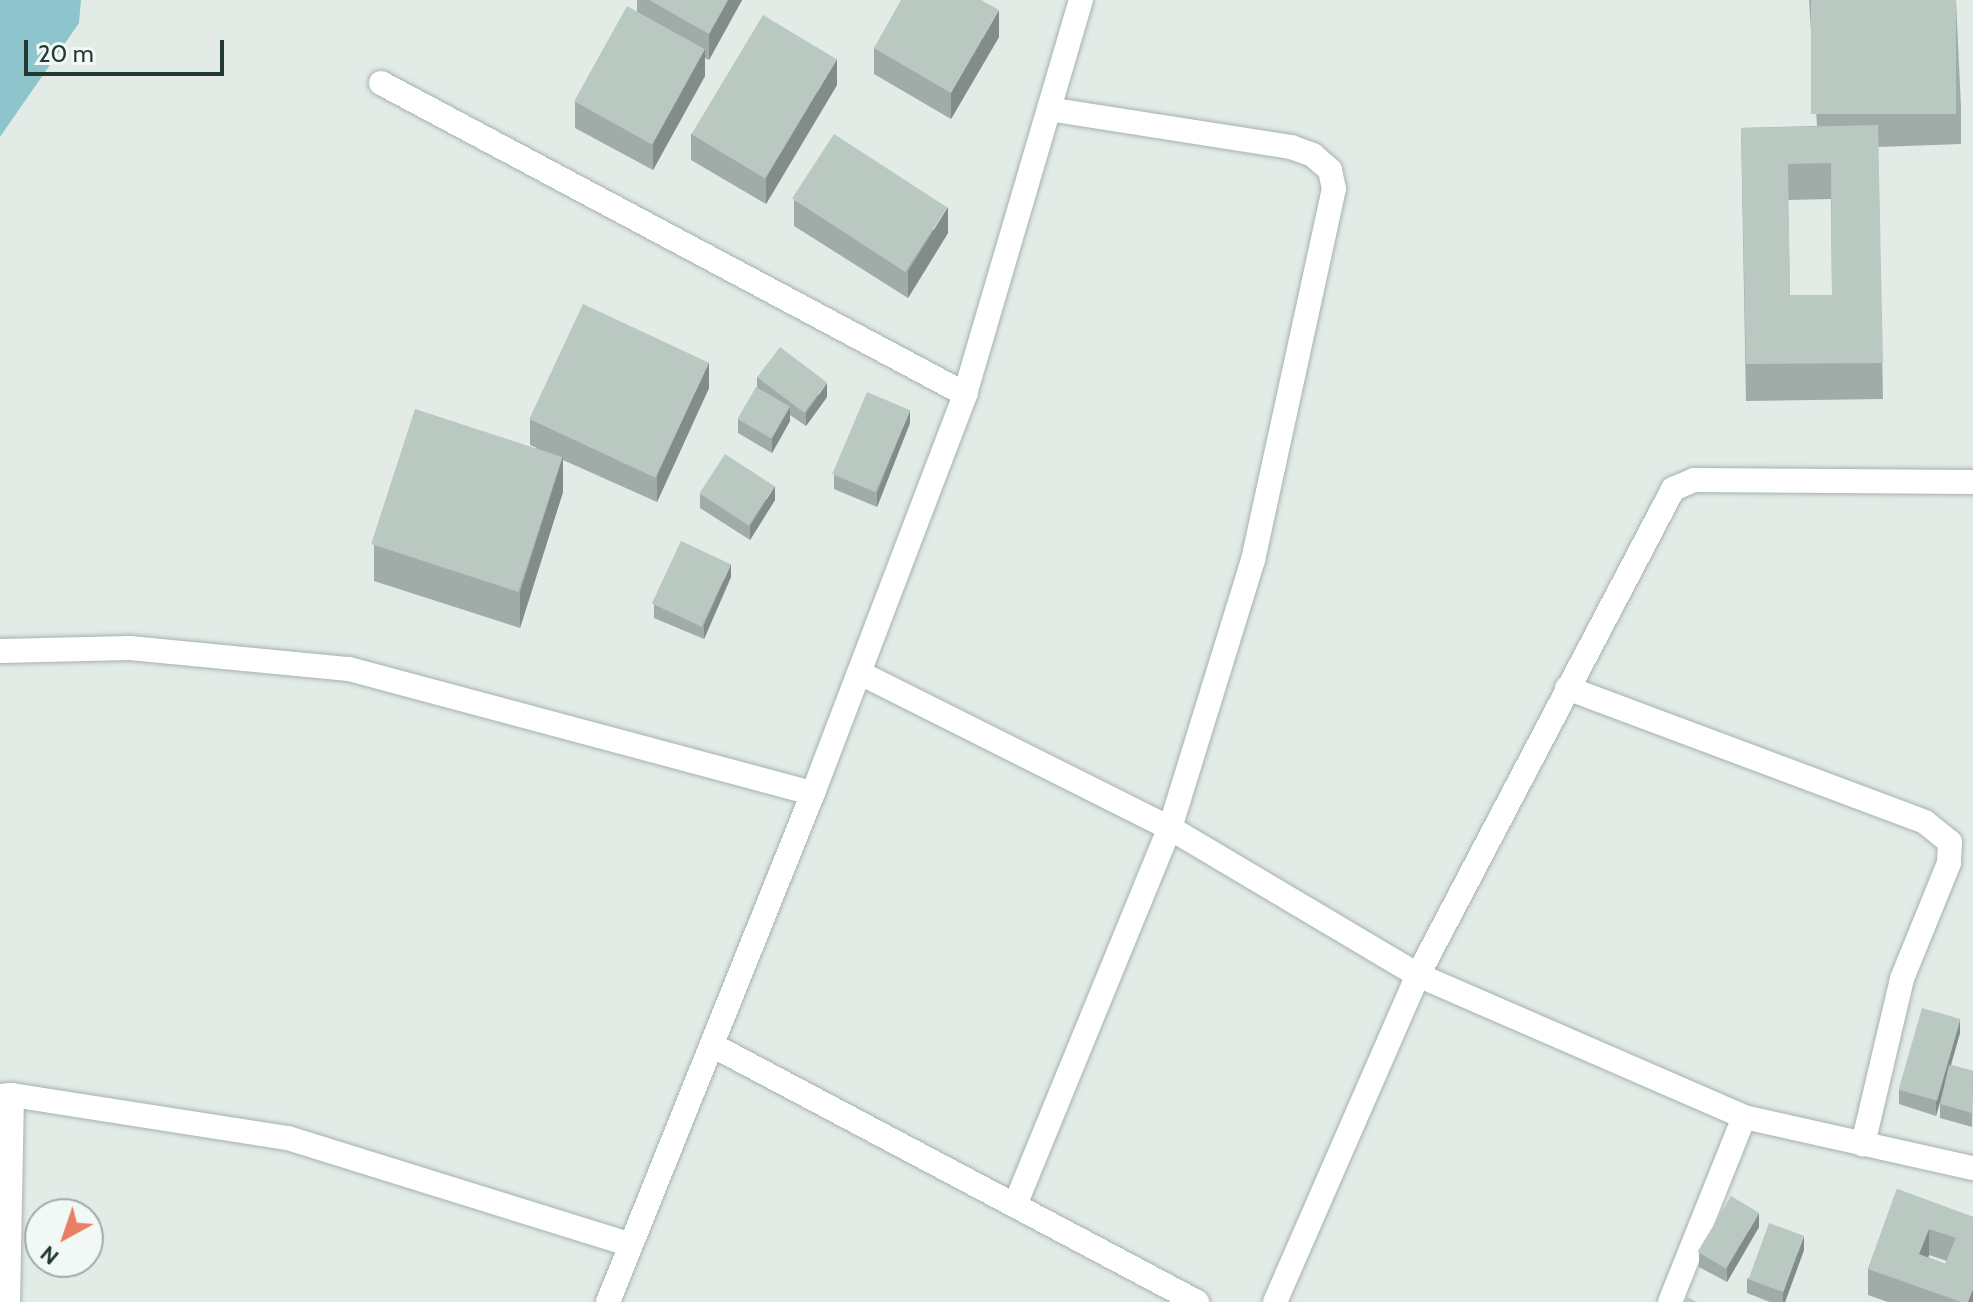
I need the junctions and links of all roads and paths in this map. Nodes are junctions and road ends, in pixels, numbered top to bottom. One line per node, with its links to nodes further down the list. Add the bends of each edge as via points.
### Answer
1 (1081, 0): 3 (street)
2 (381, 83): 4 (street)
3 (1049, 109): 4 (street); 10 (street, via 1291,147 1313,155 1330,170 1334,189 1253,560)
4 (965, 394): 7 (street)
5 (1973, 482): 8 (street, via 1694,480 1673,489)
6 (0, 651): 9 (street, via 130,648 349,669)
7 (860, 673): 9 (street); 10 (street)
8 (1567, 688): 11 (street); 15 (street, via 1925,822 1950,842 1949,863 1902,979)
9 (813, 793): 12 (street)
10 (1170, 828): 11 (street); 17 (street)
11 (1418, 975): 14 (street); 22 (street)
12 (712, 1045): 17 (street); 18 (street)
13 (6, 1095): 18 (street, via 288,1138); 19 (street)
14 (1744, 1117): 15 (street); 23 (street)
15 (1863, 1144): 16 (street)
16 (1973, 1168)
17 (1015, 1205): 21 (street)
18 (629, 1244): 20 (street)
19 (8, 1302)
20 (608, 1302)
21 (1197, 1302)
22 (1275, 1302)
23 (1670, 1302)

